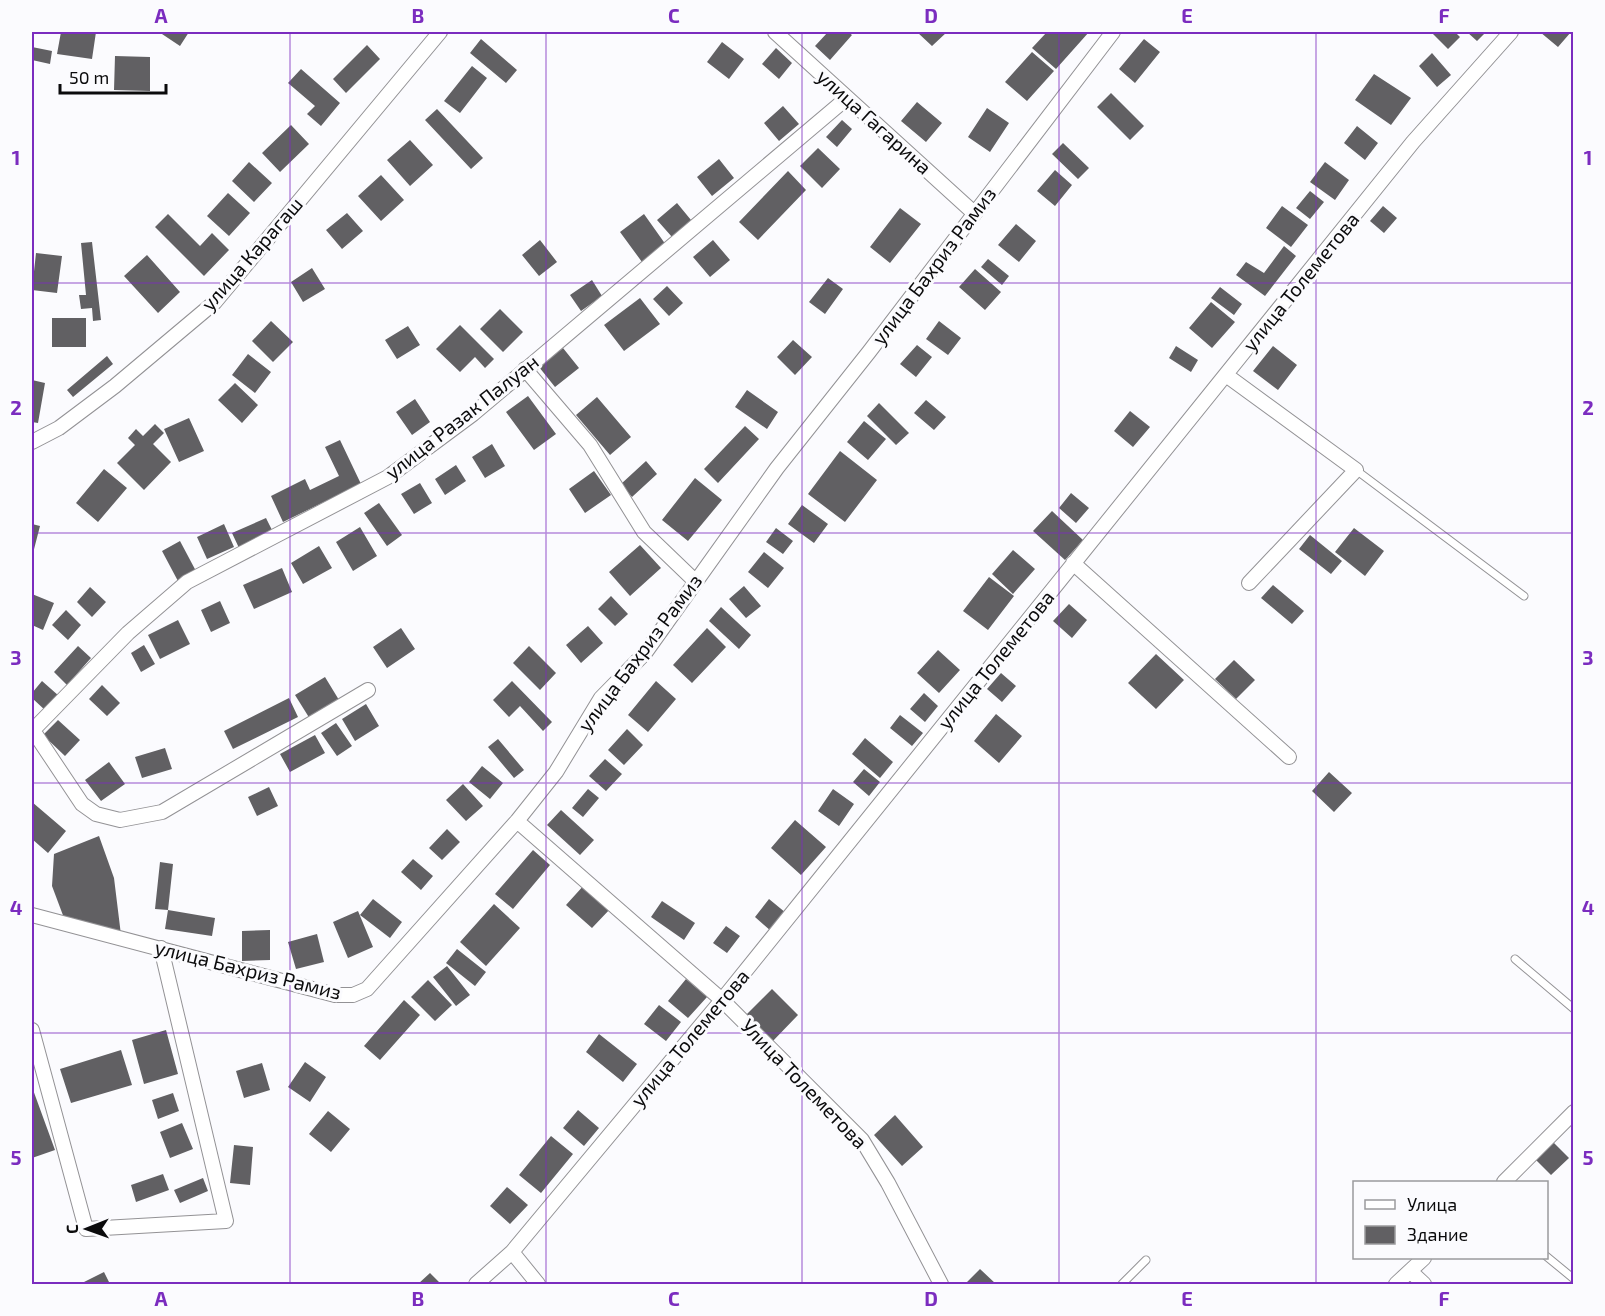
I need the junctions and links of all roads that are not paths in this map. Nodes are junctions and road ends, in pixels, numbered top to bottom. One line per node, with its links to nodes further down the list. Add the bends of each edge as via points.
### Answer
1 (440, 32): 9 (street, улица Карагаш, via 215,302 115,386 59,428)
2 (777, 32): 5 (street, улица Гагарина)
3 (1113, 32): 6 (street, улица Бахриз Рамиз)
4 (1511, 32): 8 (street, улица Толеметова, via 1413,142)
5 (847, 98): 6 (street, улица Гагарина); 7 (street, улица Разак Палуан)
6 (974, 213): 12 (street, улица Бахриз Рамиз)
7 (525, 369): 12 (street, via 590,445 644,532); 16 (street, улица Разак Палуан, via 473,414 388,477 187,582 128,633)
8 (1226, 375): 10 (street); 11 (street, улица Толеметова)
9 (32, 441)
10 (1356, 470): 13 (street); 14 (lane)
11 (1073, 563): 17 (street); 22 (street, улица Толеметова)
12 (695, 581): 18 (street, улица Бахриз Рамиз, via 645,653 601,698 556,772)
13 (1249, 583)
14 (1524, 596)
15 (368, 690): 16 (street, via 162,812 120,820 96,814 82,804)
16 (32, 730)
17 (1289, 757)
18 (517, 821): 20 (street, улица Бахриз Рамиз, via 367,988 352,995 335,995); 22 (street, Улица Толеметова)
19 (32, 915): 20 (street, улица Бахриз Рамиз)
20 (161, 948): 24 (street, via 226,1221 86,1229)
21 (1515, 958): 23 (lane)
22 (722, 1000): 27 (street, улица Толеметова); 35 (street, Улица Толеметова, via 862,1140)
23 (1574, 1010)
24 (32, 1030)
25 (1574, 1112): 26 (street)
26 (1505, 1181)
27 (512, 1252): 33 (street, улица Толеметова); 34 (street)
28 (1548, 1258): 32 (lane)
29 (1422, 1259): 31 (street)
30 (1146, 1260): 36 (lane)
31 (1410, 1271): 37 (street); 38 (street)
32 (1574, 1279)
33 (477, 1284)
34 (538, 1284)
35 (941, 1284)
36 (1122, 1284)
37 (1396, 1284)
38 (1424, 1284)

